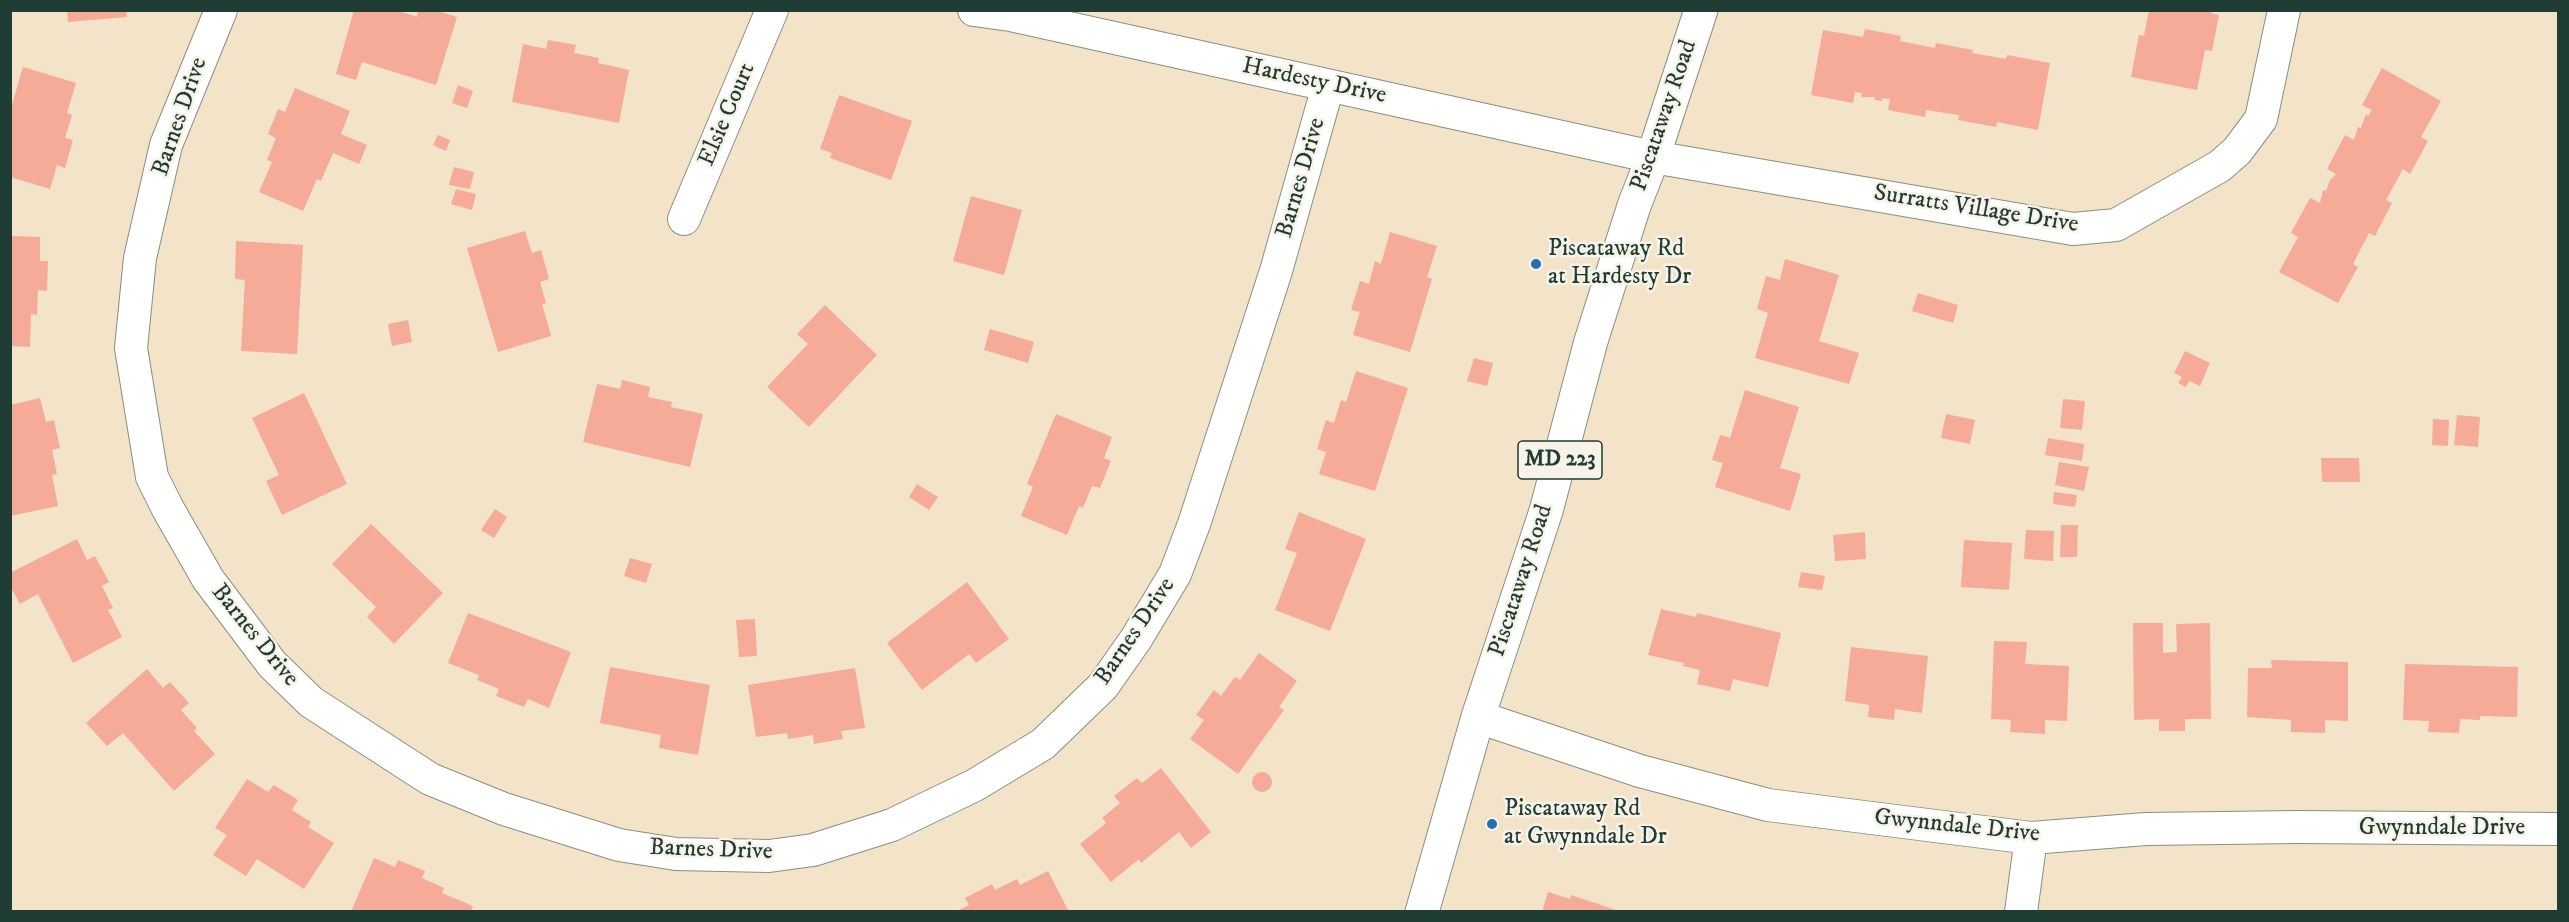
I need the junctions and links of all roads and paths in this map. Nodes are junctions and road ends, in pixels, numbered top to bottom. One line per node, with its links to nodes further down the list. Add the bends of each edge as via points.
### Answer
1 (221, 10): 6 (street, Barnes Drive, via 166,145 140,258 131,348 152,477 168,508 208,579 272,664 311,702 430,779 504,809 609,841 676,854 769,856 813,850 892,825 975,785 1043,744 1103,686 1175,574 1194,524 1276,271)
2 (772, 10): 8 (street, Elsie Court)
3 (974, 10): 6 (street, Hardesty Drive, via 1022,17)
4 (1701, 10): 7 (main road, Piscataway Road / MD 223)
5 (2284, 10): 7 (street, Surratts Village Drive, via 2261,119 2237,151 2220,166 2116,225 2073,229)
6 (1328, 86): 7 (street, Hardesty Drive)
7 (1653, 157): 9 (main road, Piscataway Road / MD 223, via 1591,341 1546,511)
8 (684, 219)
9 (1478, 717): 11 (street, Gwynndale Drive, via 1640,771 1768,805); 12 (main road, Piscataway Road / MD 223)
10 (2559, 829): 11 (street, Gwynndale Drive, via 2146,829)
11 (2031, 838): 13 (street)
12 (1422, 912)
13 (2021, 912)

